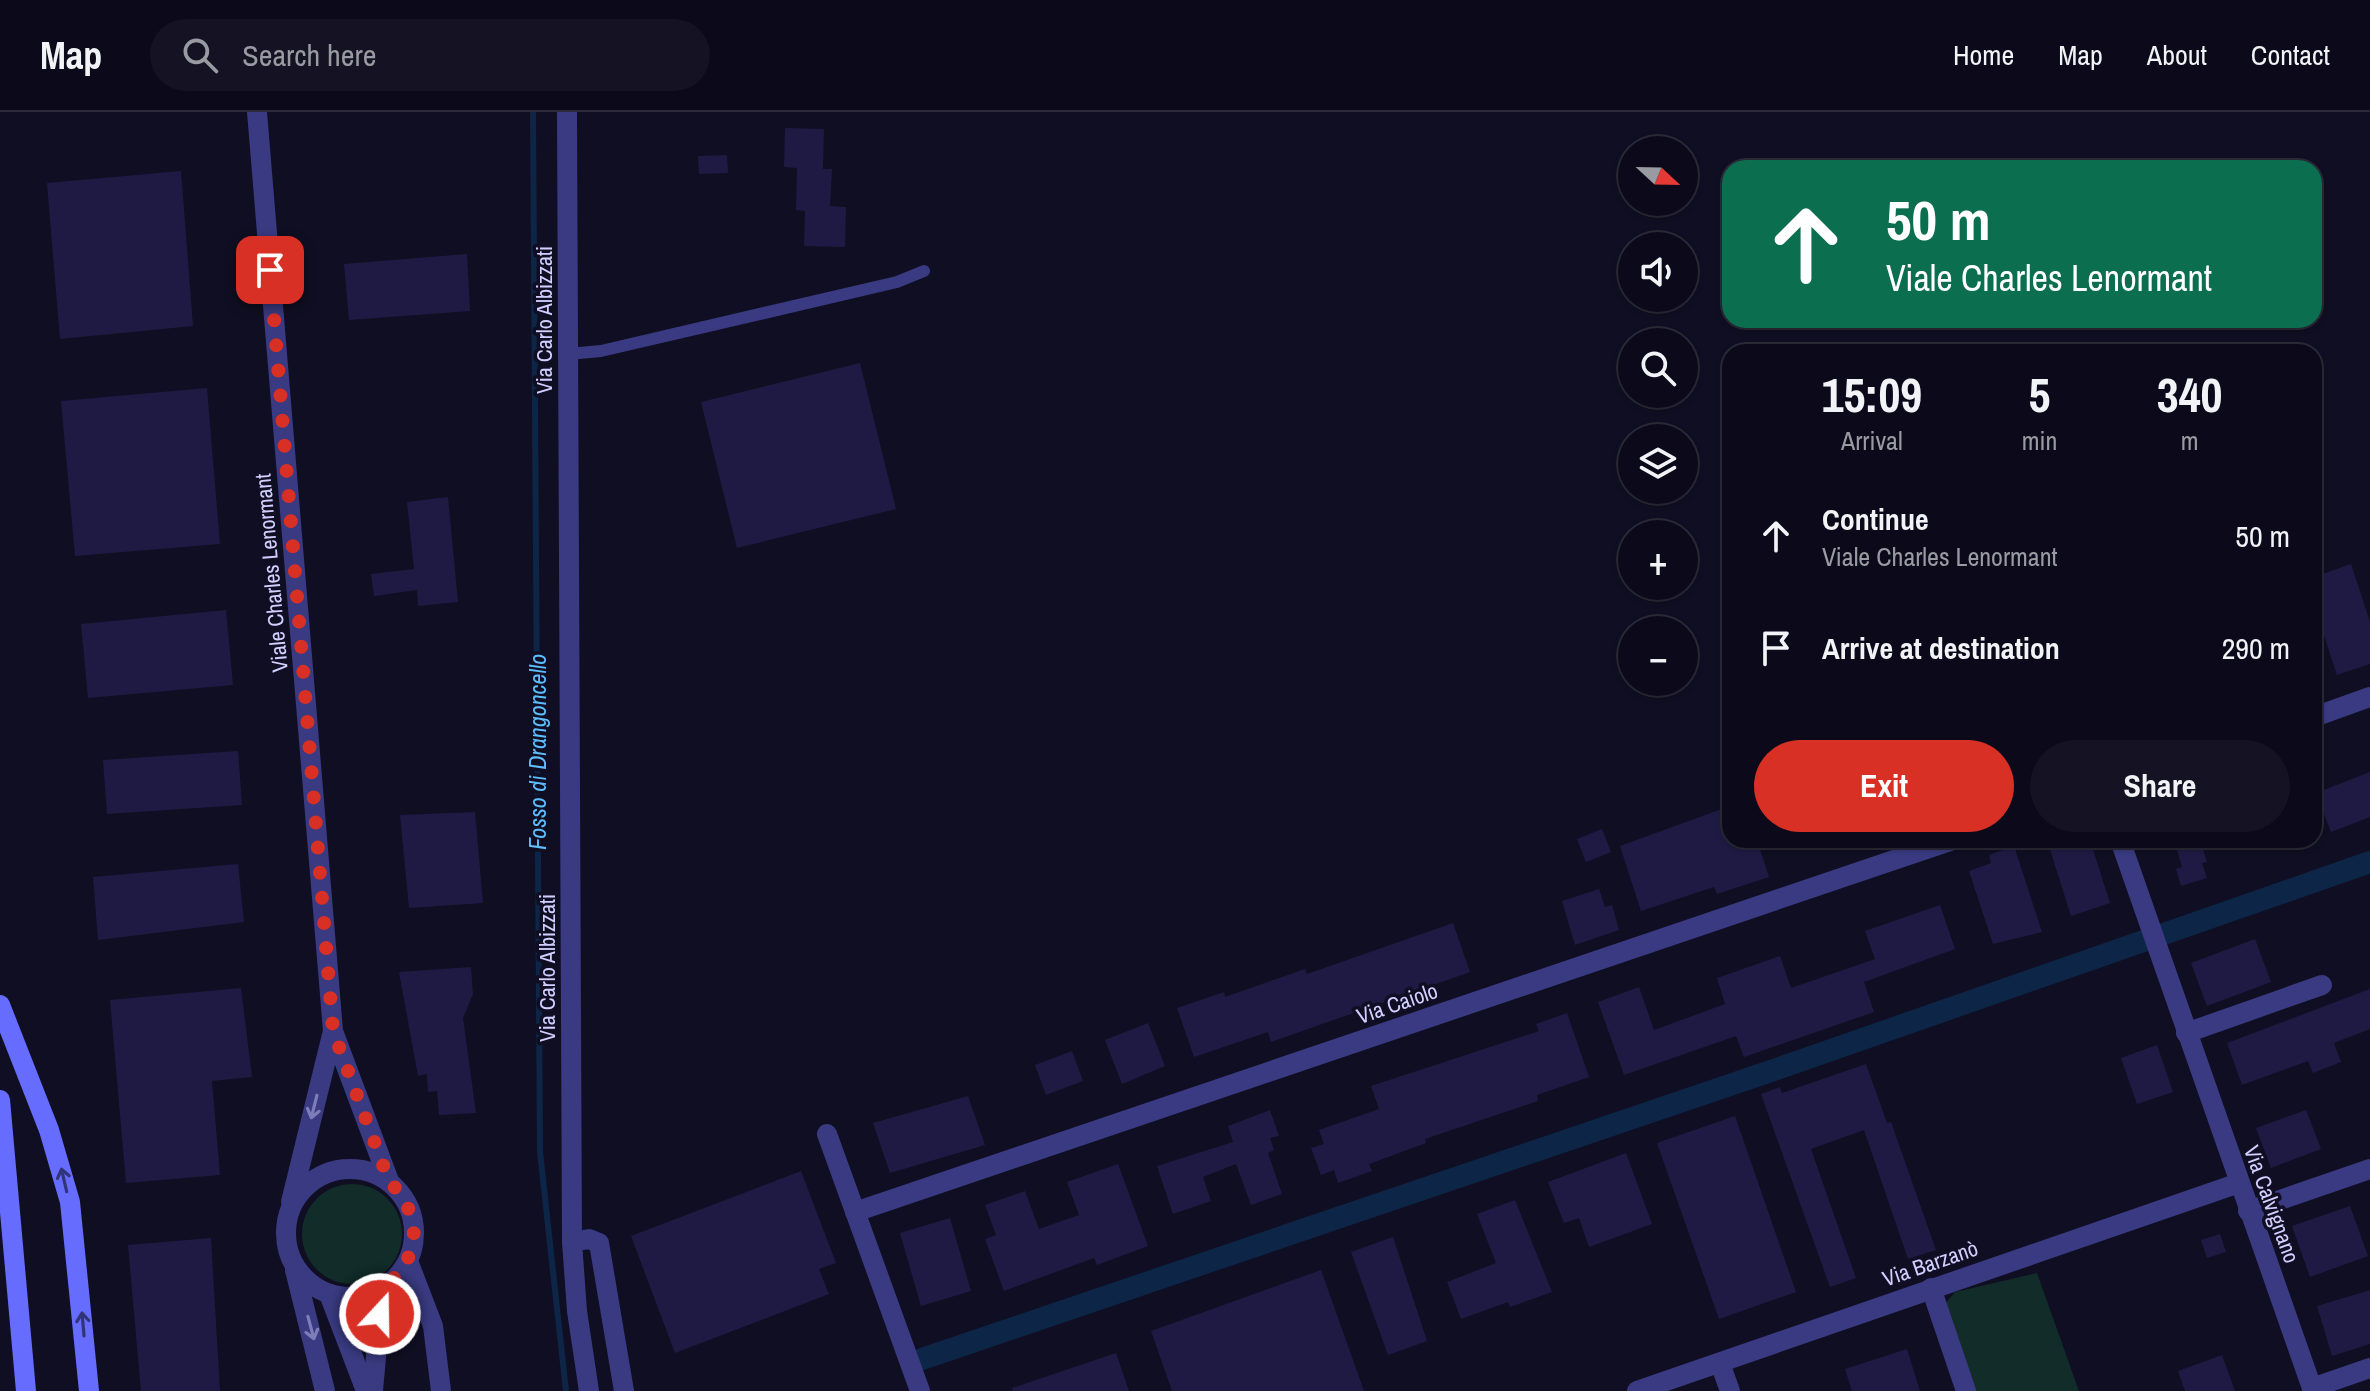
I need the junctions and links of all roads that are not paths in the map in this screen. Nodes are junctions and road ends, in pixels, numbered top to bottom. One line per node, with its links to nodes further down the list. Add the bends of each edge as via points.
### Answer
1 (257, 112): 11 (street, Viale Charles Lenormant)
2 (567, 112): 4 (street, Via Carlo Albizzati)
3 (924, 271): 4 (lane, via 897,282 601,351)
4 (568, 354): 21 (street, Via Carlo Albizzati)
5 (2370, 697): 6 (street)
6 (2322, 714)
7 (1929, 848): 20 (street, Via Caiolo)
8 (2123, 848): 12 (street, Via Calvignano)
9 (2322, 985): 12 (street)
10 (0, 1005): 31 (main road, one-way to 10, via 70,1202)
11 (333, 1031): 16 (street, Viale Charles Lenormant); 18 (street, Viale Charles Lenormant, one-way to 18)
12 (2186, 1033): 17 (street, Via Calvignano)
13 (0, 1100): 30 (main road)
14 (827, 1134): 20 (street)
15 (2370, 1169): 19 (street)
16 (389, 1181): 18 (street, via 351,1167 331,1170 298,1193); 22 (street, via 413,1218)
17 (2239, 1183): 19 (street, Via Calvignano); 24 (street, Via Barzanò)
18 (289, 1211): 23 (street, via 285,1229)
19 (2248, 1211): 29 (street, Via Calvignano)
20 (855, 1212): 38 (street)
21 (572, 1242): 36 (street, Via Carlo Albizzati); 37 (street, via 599,1243)
22 (408, 1261): 25 (street); 35 (street, via 433,1326)
23 (294, 1266): 26 (street); 32 (street, one-way to 32)
24 (1931, 1288): 27 (street, Via Barzanò); 41 (street)
25 (382, 1289): 26 (street, via 346,1298); 34 (street)
26 (329, 1294): 33 (street)
27 (1720, 1363): 39 (street, Via Barzanò); 40 (street)
28 (2370, 1368): 29 (street)
29 (2313, 1390)
30 (26, 1391)
31 (89, 1391)
32 (325, 1391)
33 (366, 1391)
34 (373, 1391)
35 (441, 1391)
36 (589, 1391)
37 (624, 1391)
38 (920, 1391)
39 (1637, 1391)
40 (1730, 1391)
41 (1966, 1391)

